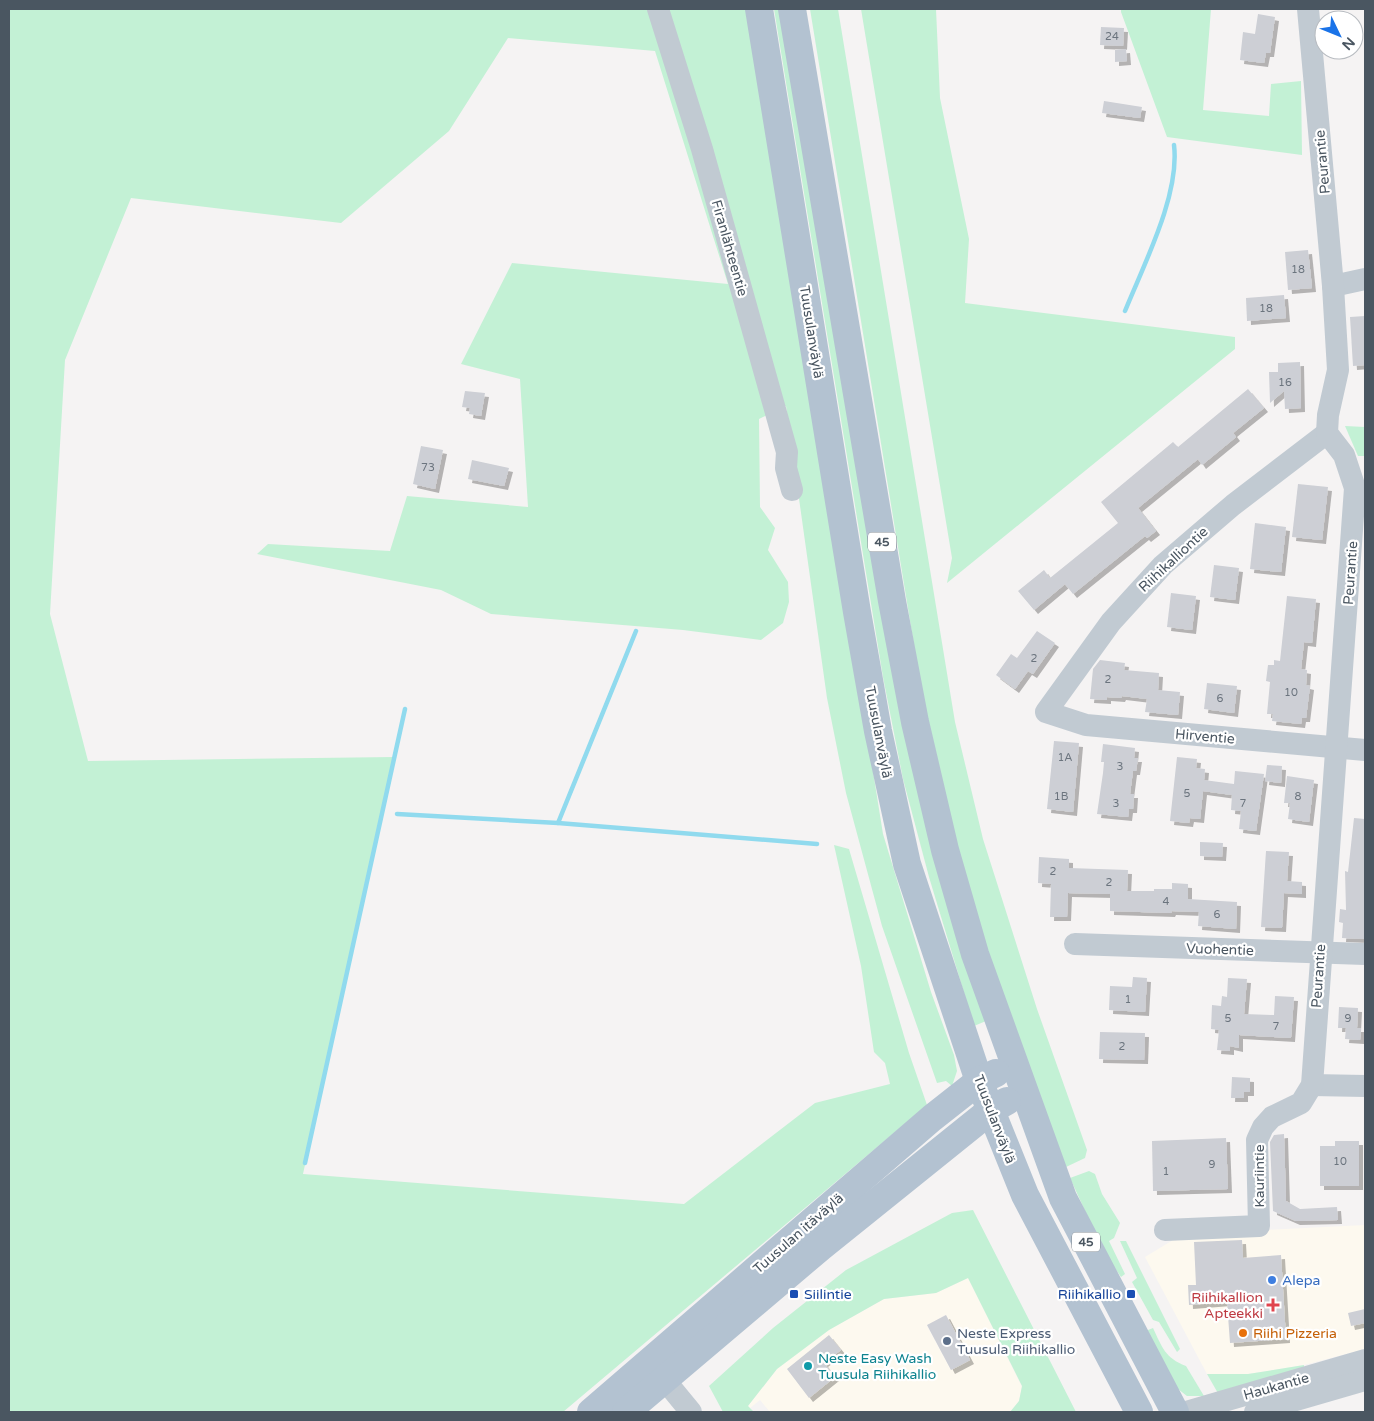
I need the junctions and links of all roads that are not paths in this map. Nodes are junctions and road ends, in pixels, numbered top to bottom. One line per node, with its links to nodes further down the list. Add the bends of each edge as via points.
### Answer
1 (658, 9): 8 (street, Firanlähteentie, via 702,149 787,452 786,468)
2 (759, 9): 16 (main road, Tuusulanväylä / 45, via 878,731 907,864)
3 (792, 9): 15 (main road, 45, via 915,722 945,850 975,954)
4 (1308, 9): 6 (street, Peurantie)
5 (1365, 279): 6 (street)
6 (1333, 286): 7 (street, Peurantie, via 1338,370)
7 (1327, 433): 9 (street, Riihikalliontie, via 1162,565 1111,622); 10 (street, Peurantie, via 1344,455 1354,488)
8 (792, 490)
9 (1046, 712): 10 (street, Hirventie, via 1086,725)
10 (1335, 747): 11 (street, Hirventie); 13 (street, Peurantie)
11 (1365, 750)
12 (1075, 944): 13 (street, Vuohentie)
13 (1320, 952): 14 (street, Vuohentie); 17 (street, Peurantie)
14 (1365, 954)
15 (1013, 1065): 16 (main road, Tuusulan itäväylä); 19 (main road, 45)
16 (979, 1081): 20 (main road, Tuusulanväylä / 45); 23 (main road, Tuusulan itäväylä, via 932,1118)
17 (1312, 1085): 18 (street); 21 (street, Kauriintie, via 1301,1103 1272,1117 1257,1140 1259,1226)
18 (1365, 1086)
19 (1023, 1092): 20 (main road, Tuusulan itäväylä); 29 (main road, 45, via 1063,1198)
20 (991, 1110): 23 (main road, Tuusulan itäväylä, via 822,1246); 28 (main road, Tuusulanväylä / 45, via 1025,1195)
21 (1166, 1230)
22 (1365, 1360): 30 (street, Haukantie)
23 (657, 1370): 25 (main road, Tuusulan itäväylä); 26 (main road, Tuusulan itäväylä); 27 (street)
24 (1365, 1380): 31 (street, Haukantie)
25 (590, 1412)
26 (626, 1412)
27 (691, 1412)
28 (1139, 1412)
29 (1175, 1412)
30 (1186, 1412)
31 (1255, 1412)

